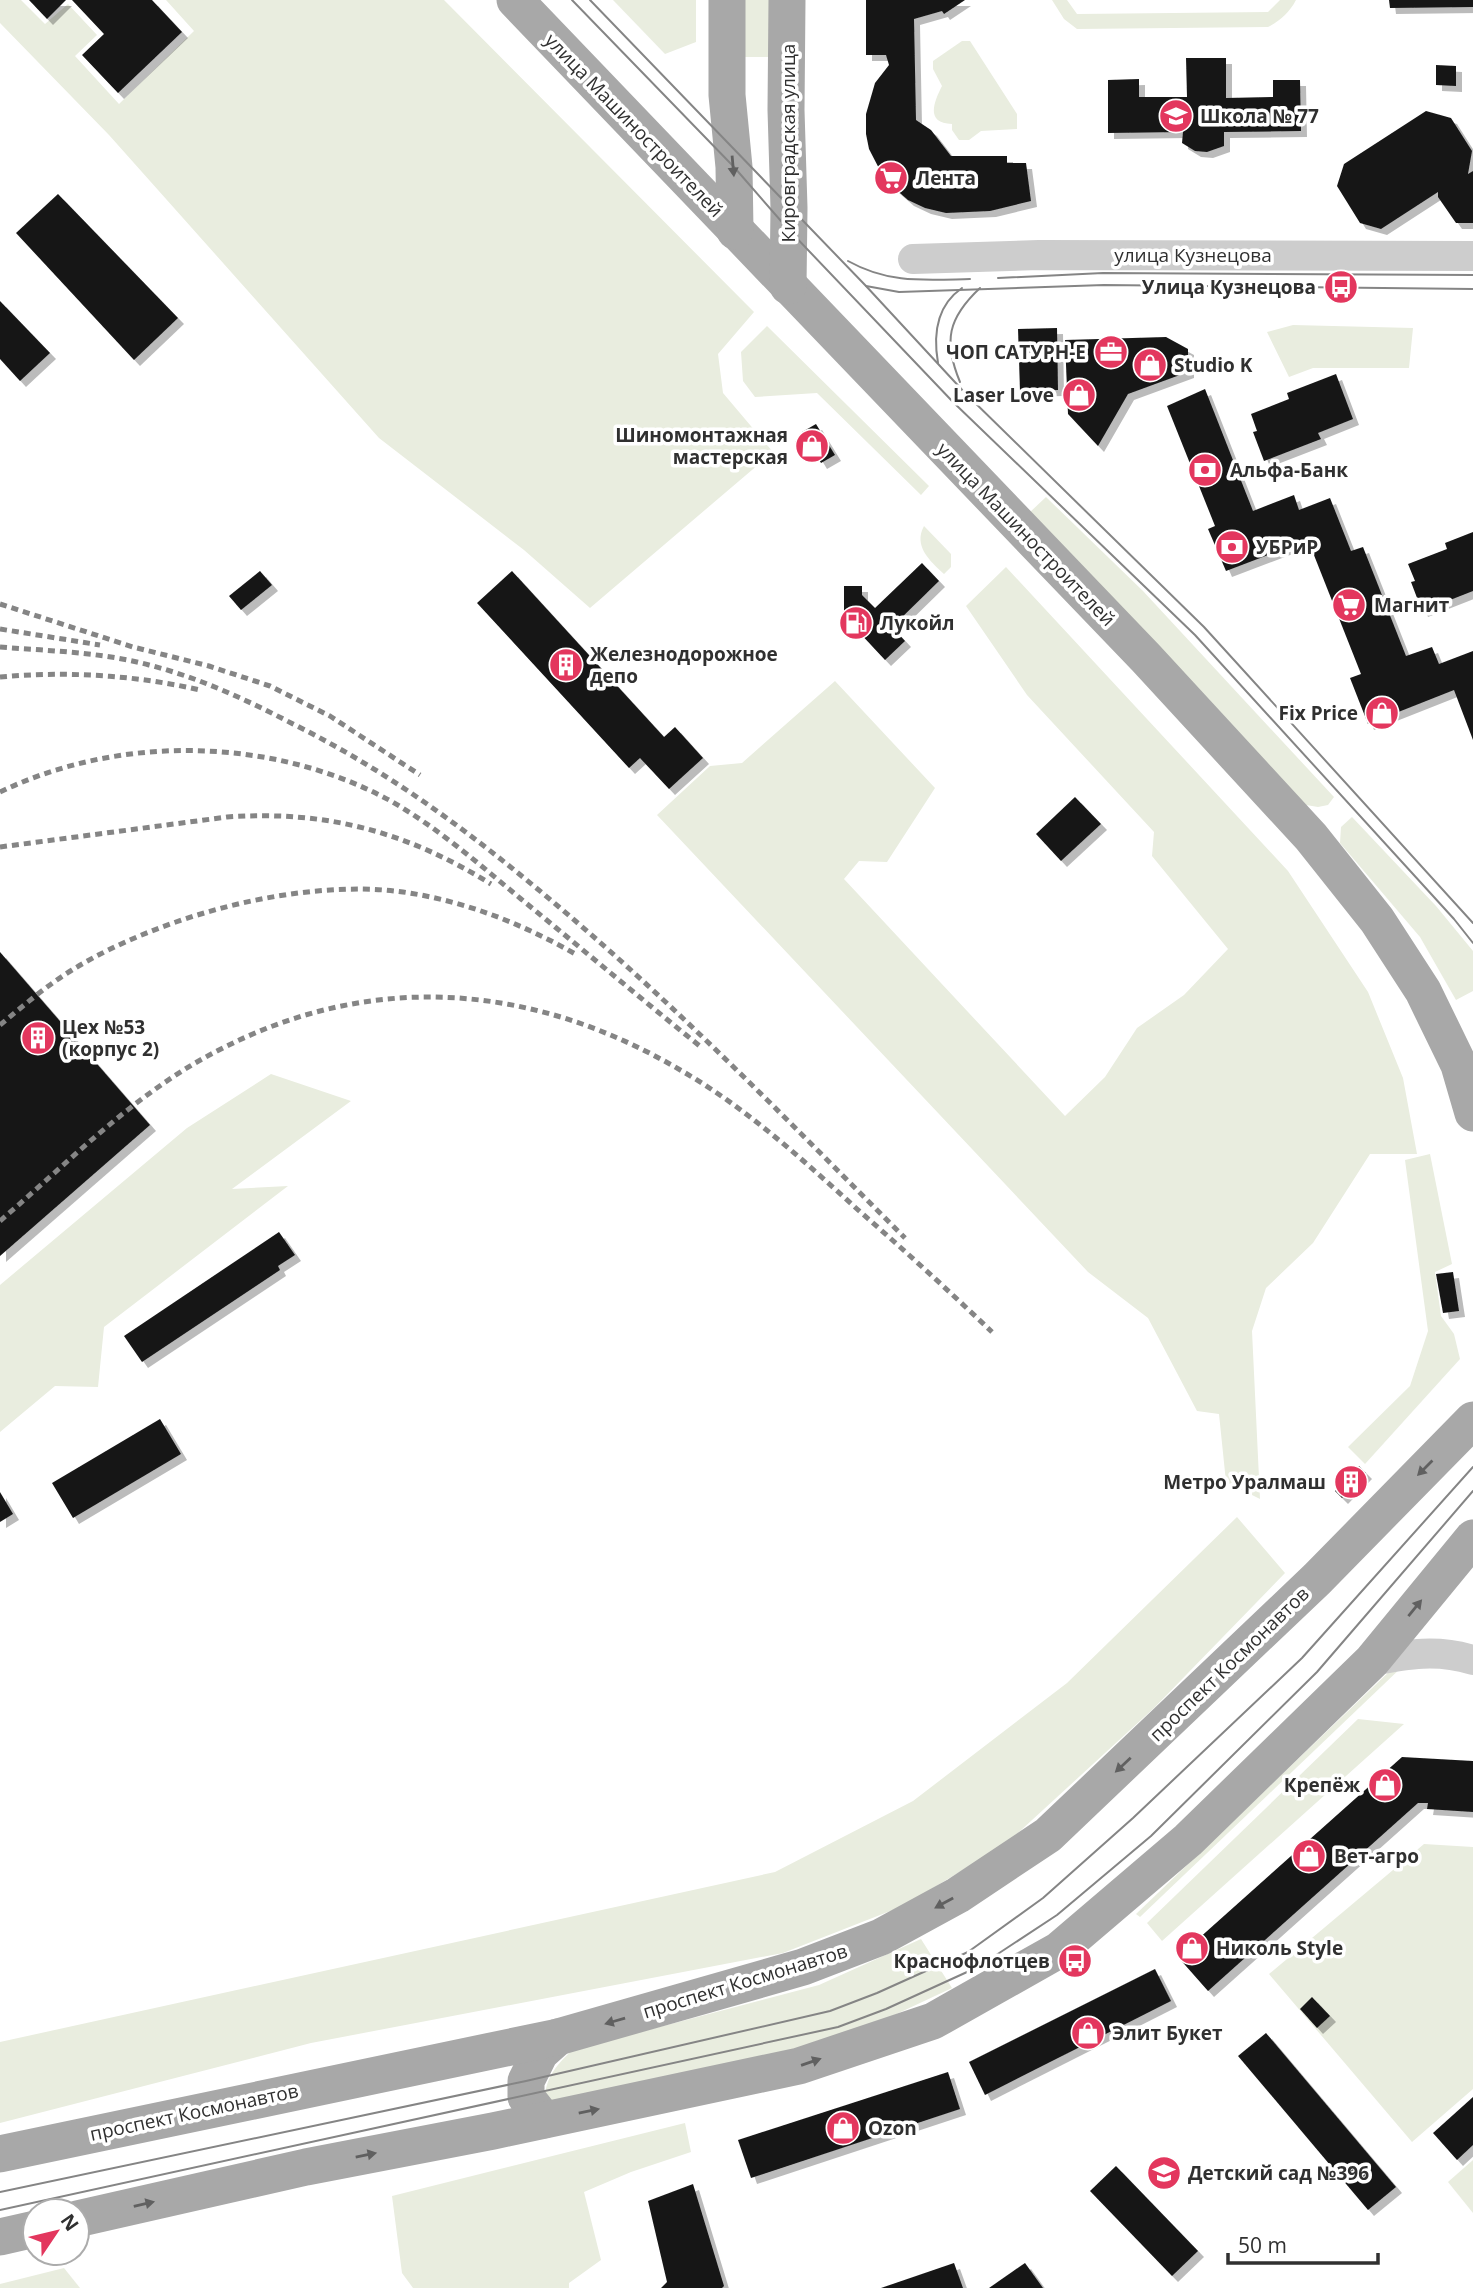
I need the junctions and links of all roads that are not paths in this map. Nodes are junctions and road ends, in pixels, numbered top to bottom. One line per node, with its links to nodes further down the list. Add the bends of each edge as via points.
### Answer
1 (515, 0): 6 (main road, улица Машиностроителей)
2 (727, 0): 4 (main road)
3 (787, 0): 5 (main road, Кировградская улица)
4 (727, 95): 5 (main road, via 743,122 765,126); 6 (main road, one-way to 6)
5 (786, 110): 9 (main road, Кировградская улица)
6 (735, 231): 9 (main road, улица Машиностроителей)
7 (1473, 256): 8 (street, улица Кузнецова)
8 (913, 259)
9 (788, 286): 10 (main road, улица Машиностроителей, via 1146,658 1311,837 1377,920 1423,991 1459,1065)
10 (1473, 1114)
11 (1473, 1420): 15 (main road, проспект Космонавтов, one-way to 15, via 1317,1578 1048,1835 958,1895 881,1937 803,1967)
12 (1473, 1538): 14 (main road, one-way to 12)
13 (1473, 1660): 14 (street, via 1419,1652)
14 (1372, 1661): 16 (main road, one-way to 14, via 799,2066 933,2021 1059,1950 1188,1840)
15 (558, 2037): 16 (main road, via 540,2053 526,2081 526,2097); 17 (main road, проспект Космонавтов)
16 (544, 2120): 18 (main road, one-way to 16)
17 (0, 2154)
18 (91, 2216)
19 (21, 2232): 20 (main road)
20 (0, 2237)

